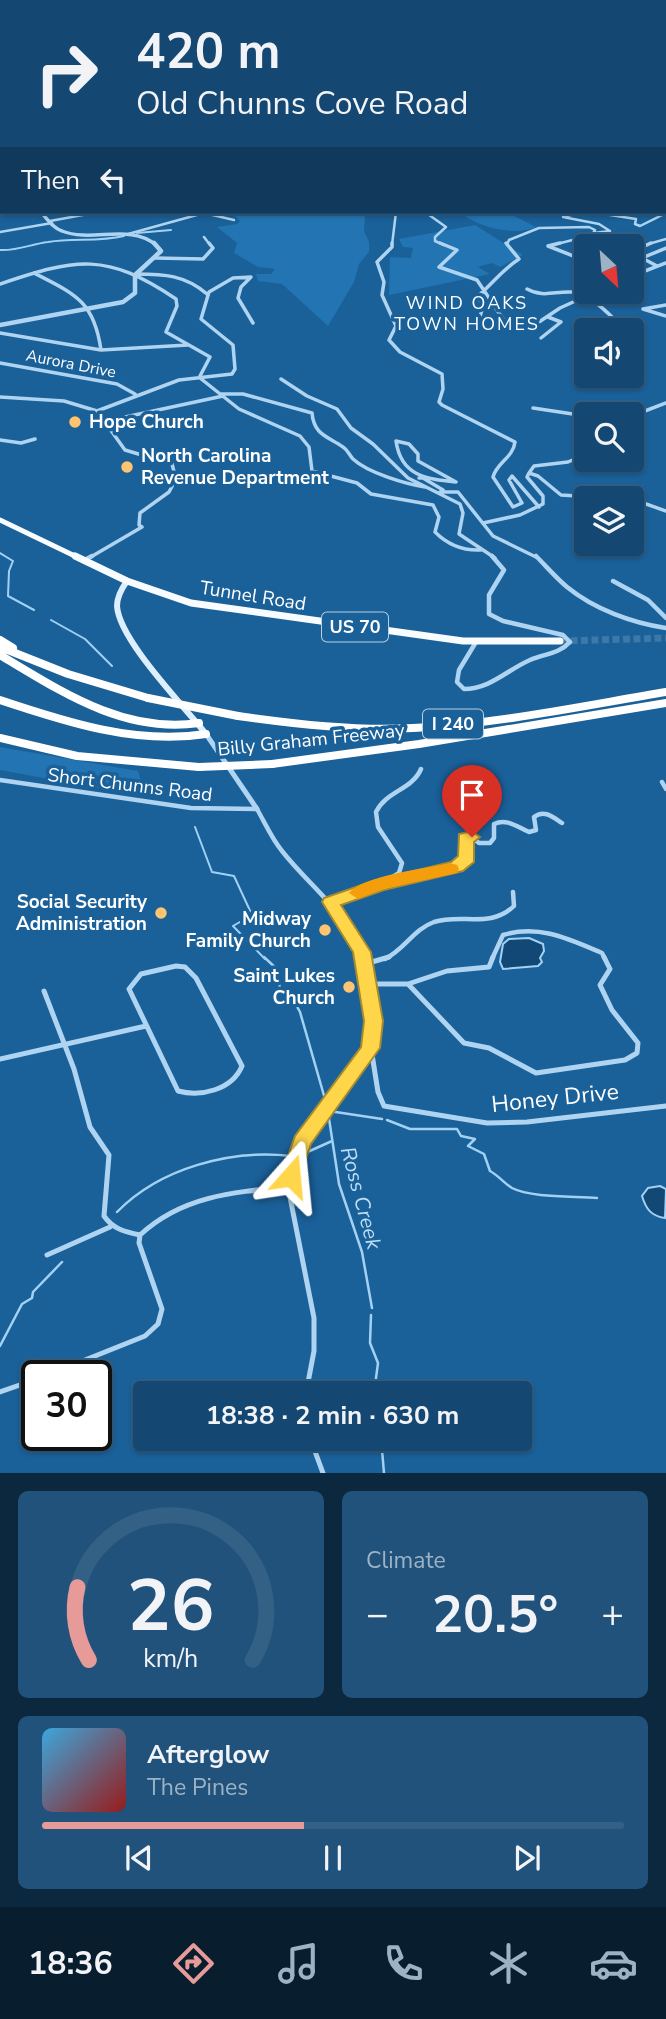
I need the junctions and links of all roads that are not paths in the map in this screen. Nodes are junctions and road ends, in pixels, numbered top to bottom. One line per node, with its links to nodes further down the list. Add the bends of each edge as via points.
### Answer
1 (43, 214): 11 (street)
2 (89, 214): 11 (street)
3 (200, 214): 14 (street)
4 (208, 214): 10 (street)
5 (396, 214): 68 (street, via 392,247 377,262 382,295 396,326 388,340 400,352 442,374 442,405 515,442 510,457 497,466 493,477 513,507 522,503 509,480 512,476)
6 (428, 214): 30 (street, via 446,227 435,241 457,250 439,267 477,279)
7 (574, 214): 13 (street, via 563,217 602,224 610,231)
8 (618, 214): 9 (street, via 636,219 640,226 659,219)
9 (660, 214)
10 (234, 220)
11 (51, 222): 12 (street); 14 (street, via 74,234)
12 (0, 232)
13 (594, 233): 15 (street); 30 (street, via 587,226 546,227 509,240 506,243 519,259 500,271)
14 (128, 234): 22 (street, via 157,244 161,249)
15 (590, 234)
16 (204, 237): 22 (street, via 213,248 203,259)
17 (574, 239): 21 (street, via 548,246)
18 (666, 239): 19 (street)
19 (644, 245)
20 (666, 248): 24 (street, via 642,258)
21 (574, 256)
22 (155, 258): 27 (street)
23 (666, 263): 24 (street)
24 (657, 266): 25 (street)
25 (644, 271)
26 (34, 273): 27 (street, via 83,262); 28 (street); 36 (street)
27 (135, 275): 32 (street, via 190,278); 36 (street, via 132,297); 45 (street, via 176,299 166,332)
28 (0, 284)
29 (527, 289): 31 (street, via 547,296)
30 (483, 292): 37 (street, via 507,325 533,326); 40 (street, via 478,297 483,306)
31 (574, 292)
32 (207, 294): 41 (street, via 229,280 250,276 238,298); 48 (street, via 201,319 233,345 235,369 232,374)
33 (574, 302): 37 (street)
34 (594, 304): 39 (street)
35 (666, 304): 38 (street, via 643,309)
36 (93, 309): 42 (street); 46 (street)
37 (547, 316): 44 (street, via 561,322)
38 (666, 316)
39 (613, 318)
40 (479, 320)
41 (253, 323)
42 (0, 325)
43 (0, 333): 46 (street)
44 (541, 338)
45 (189, 345): 46 (street); 48 (street, via 210,357)
46 (101, 350)
47 (0, 363): 50 (street, Aurora Drive, via 117,384)
48 (200, 377): 50 (street); 51 (street)
49 (281, 379): 64 (street, via 337,409 351,428 408,478)
50 (136, 394): 55 (street)
51 (221, 395): 58 (street); 64 (street, via 237,394 312,414 320,435 346,448 354,460 403,482); 72 (street, via 255,418 278,422 304,441 309,446 312,471 357,483 385,498 427,502 438,512 435,532 441,539 460,548)
52 (0, 397): 55 (street, via 64,401)
53 (666, 403): 56 (street)
54 (533, 408): 57 (street)
55 (97, 411): 58 (street)
56 (644, 411)
57 (574, 414)
58 (102, 422): 73 (street, via 125,450 172,464 176,479 169,492 140,513 142,527)
59 (35, 439): 60 (street, via 21,443)
60 (0, 440)
61 (574, 459): 62 (street, via 534,466)
62 (529, 474): 66 (street, via 561,495); 68 (street, via 543,496)
63 (419, 478): 63 (street, via 456,482 419,462 409,444 396,441 399,460); 65 (street)
64 (429, 487): 65 (street)
65 (441, 491): 71 (street, via 453,491 468,500); 72 (street, via 463,506 459,534)
66 (574, 496)
67 (644, 504): 69 (street)
68 (539, 507): 71 (street)
69 (666, 511)
70 (0, 520): 73 (main road, Tunnel Road / US 70)
71 (483, 523): 77 (street, via 494,536 534,554 569,588 598,606)
72 (481, 550): 80 (street, via 497,559 504,570 489,595 489,614 557,633 570,642 482,686 464,689 457,675)
73 (82, 561): 74 (main road, Tunnel Road / US 70)
74 (127, 581): 80 (main road, Tunnel Road / US 70, via 191,603); 87 (main road, via 117,598 120,619)
75 (613, 581): 76 (street, via 648,600)
76 (666, 618)
77 (666, 628)
78 (0, 640): 83 (highway)
79 (560, 641): 80 (main road, Tunnel Road / US 70)
80 (476, 642)
81 (0, 647): 83 (highway, Billy Graham Freeway / I 240)
82 (0, 655): 87 (highway, via 76,698 128,719 171,728)
83 (36, 662): 84 (highway, Billy Graham Freeway / I 240, bridge, via 148,698 238,716 346,727 415,728 481,721)
84 (666, 692)
85 (0, 700): 88 (highway, via 114,730)
86 (666, 703): 89 (highway, Billy Graham Freeway / I 240, bridge, via 272,764 141,764 51,750)
87 (199, 723): 88 (main road)
88 (206, 734): 94 (street)
89 (0, 736)
90 (421, 769): 96 (street, via 415,781 377,809 376,823 402,863 399,873)
91 (0, 780): 94 (street, Short Chunns Road, via 191,808)
92 (662, 782): 93 (street)
93 (666, 789)
94 (257, 809): 98 (street, via 282,851)
95 (562, 823): 96 (street, via 541,813 534,816 537,829 533,832 501,820 494,824 490,843 465,838 467,856 457,867)
96 (380, 885): 98 (street)
97 (513, 892): 99 (street, via 514,906 502,916 433,922 393,957)
98 (331, 902): 99 (street, via 358,942)
99 (365, 964): 100 (street)
100 (367, 984): 101 (street); 105 (street, via 374,1021)
101 (408, 984): 101 (street, via 447,971 489,967 503,935 520,930 553,933 602,953 610,969 600,985 612,1010 639,1043 637,1053 625,1060 536,1073 489,1048 464,1043)
102 (44, 991): 104 (street)
103 (146, 1026): 103 (street, via 178,1091 199,1093 232,1081 240,1073 242,1066 196,978 185,967 161,968 130,981 129,989); 104 (street)
104 (62, 1045): 106 (street); 109 (street, via 74,1069 90,1127 108,1155 102,1211)
105 (371, 1048): 107 (street, Honey Drive, via 376,1059 374,1088 384,1106 486,1123); 108 (street, via 302,1142)
106 (0, 1059)
107 (666, 1106)
108 (288, 1187): 110 (street, via 194,1200 172,1209); 113 (street, via 314,1318)
109 (110, 1227): 110 (street); 111 (street)
110 (140, 1235): 112 (street, via 162,1309 158,1324 136,1342)
111 (47, 1255)
112 (88, 1360)
113 (308, 1381)
114 (21, 1385): 115 (street)
115 (0, 1392)
116 (315, 1451): 117 (street)
117 (323, 1473)

